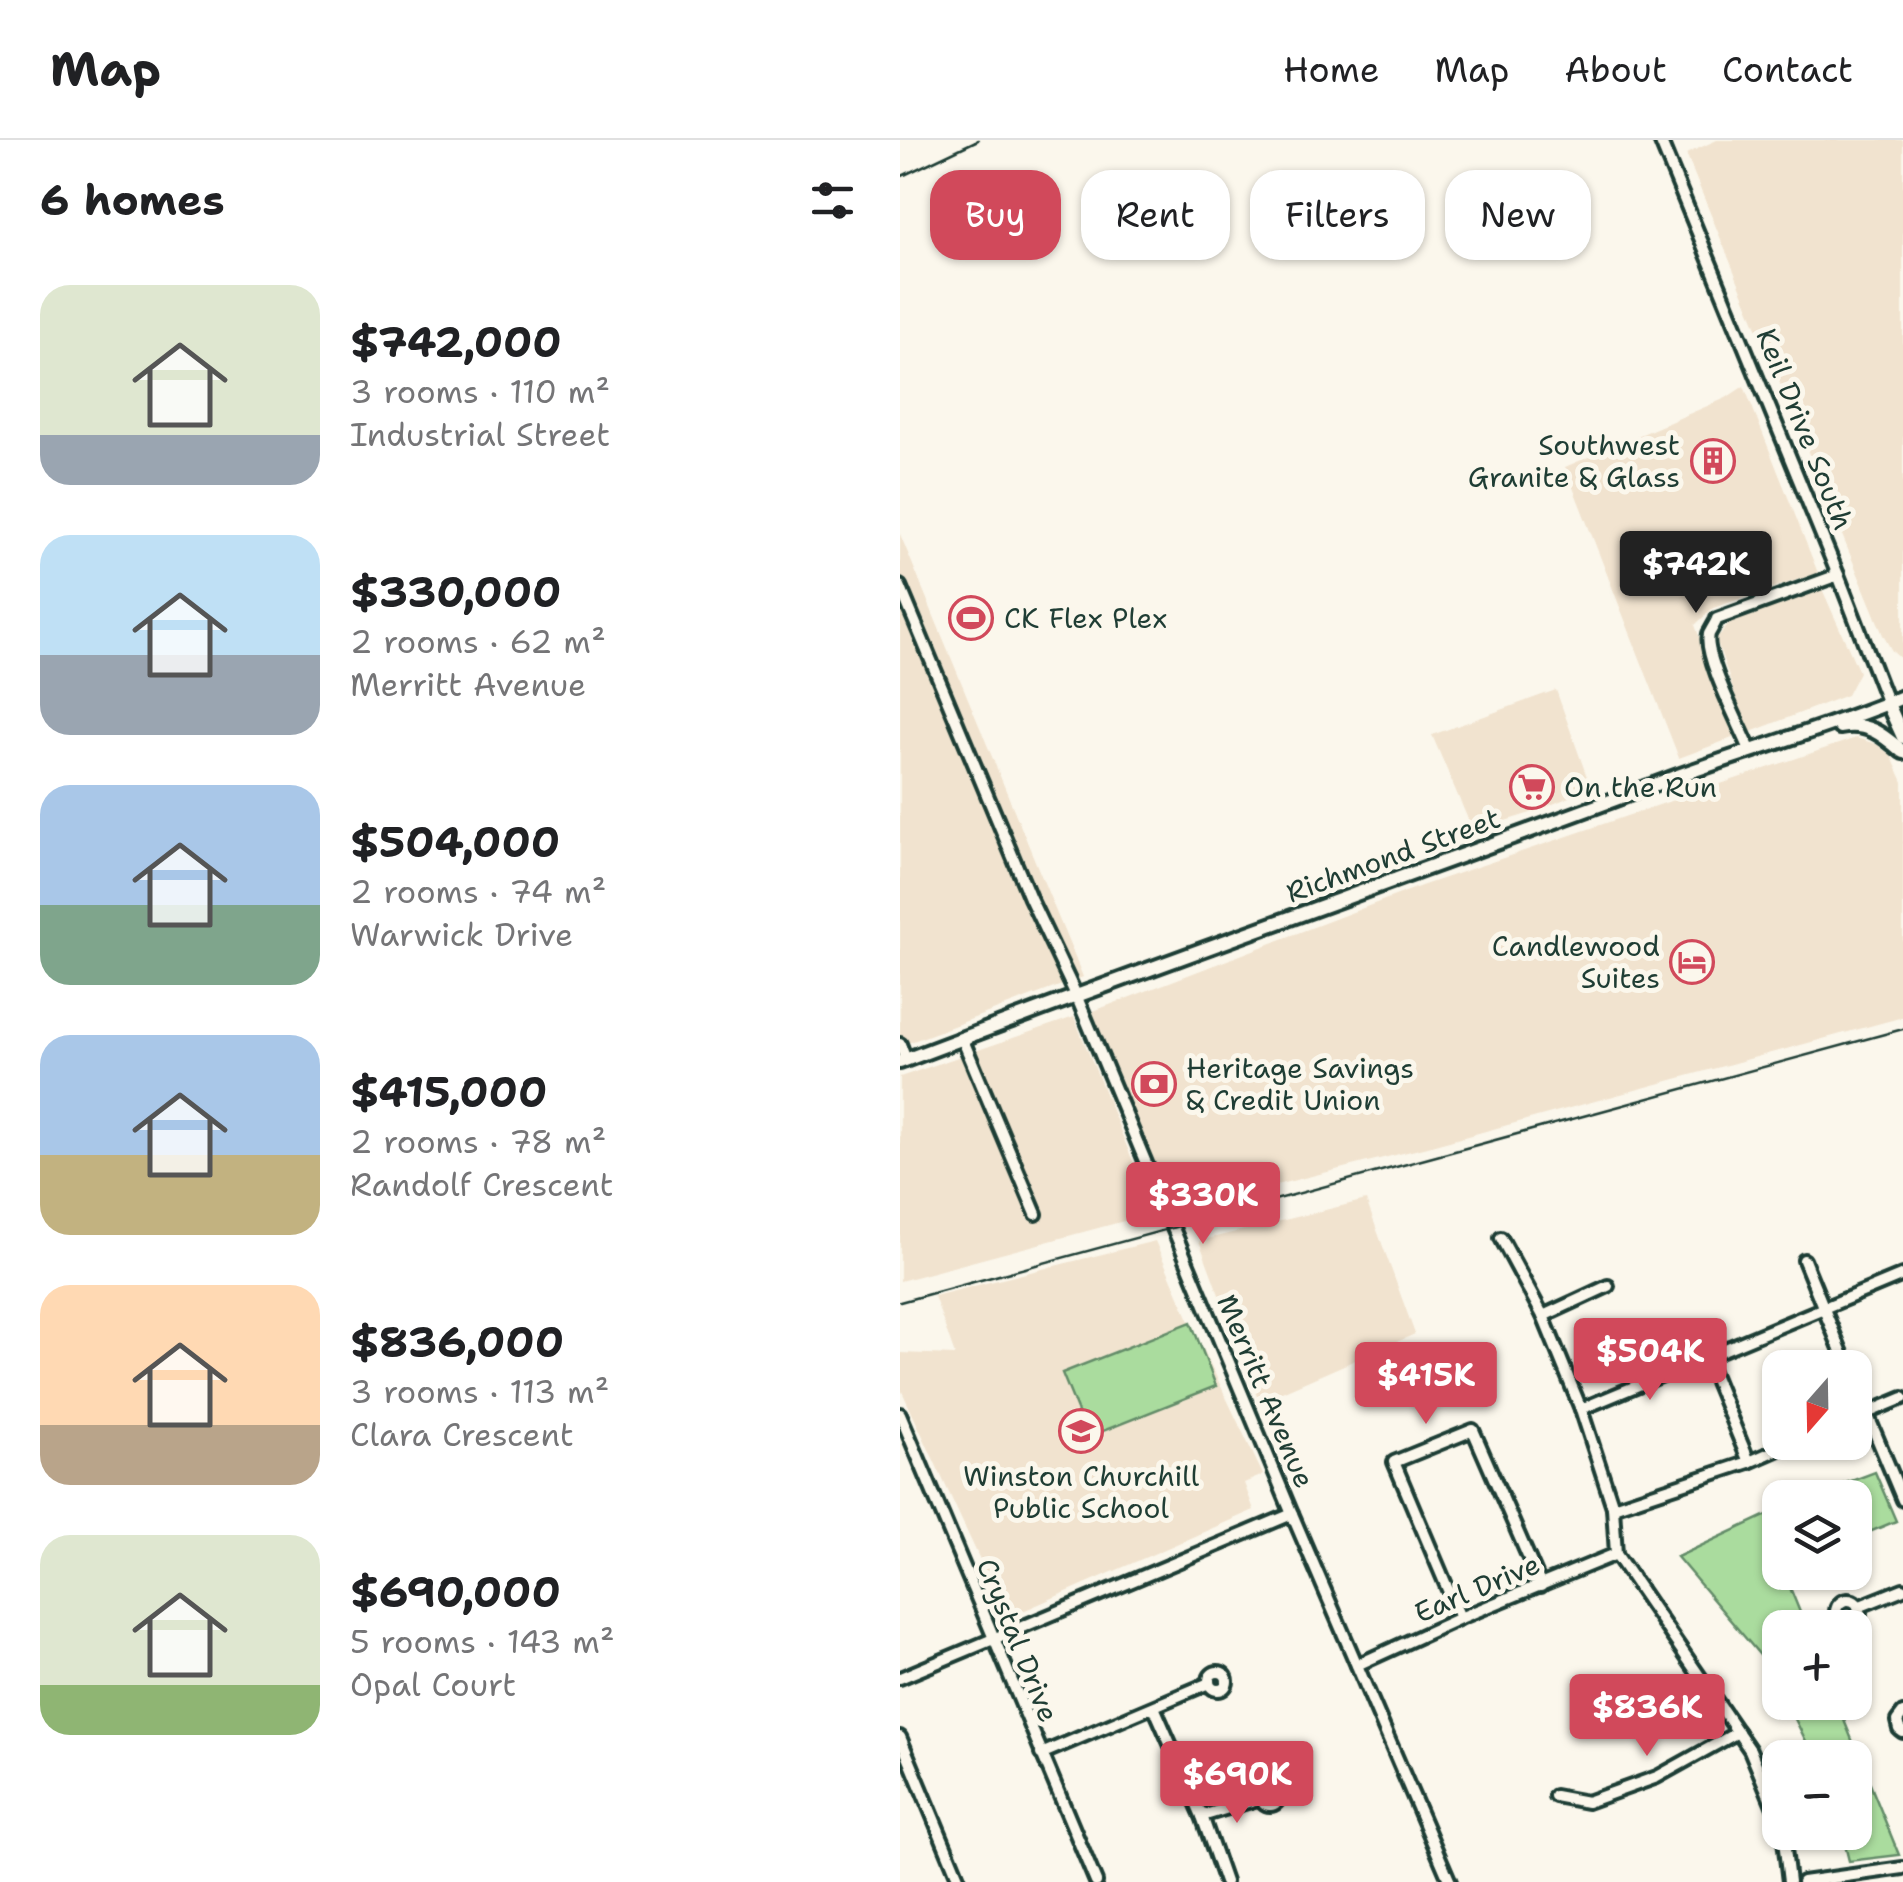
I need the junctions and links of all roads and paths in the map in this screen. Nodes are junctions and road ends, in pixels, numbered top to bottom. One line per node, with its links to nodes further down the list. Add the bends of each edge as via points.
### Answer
1 (1660, 140): 2 (street, Keil Drive South)
2 (1838, 575): 5 (street, Keil Drive South); 8 (street, via 1718,619 1709,633 1708,648)
3 (900, 586): 10 (street, Merritt Avenue)
4 (1903, 697): 5 (main road, Richmond Street)
5 (1888, 704): 6 (main road, Richmond Street); 7 (main road, Keil Drive South)
6 (1813, 731): 8 (main road, Richmond Street); 9 (main road, via 1852,724 1875,729)
7 (1903, 737)
8 (1750, 750): 10 (main road, Richmond Street)
9 (1903, 752)
10 (1076, 995): 11 (main road, Richmond Street); 32 (street, Merritt Avenue)
11 (962, 1038): 13 (main road, Richmond Street); 14 (street)
12 (900, 1044): 13 (street)
13 (903, 1061)
14 (1036, 1214)
15 (1501, 1238): 20 (street)
16 (1804, 1260): 19 (street)
17 (1903, 1275): 19 (street)
18 (1608, 1286): 20 (street)
19 (1823, 1309): 21 (street); 22 (street)
20 (1543, 1316): 24 (street)
21 (1840, 1350)
22 (1706, 1357): 24 (street); 29 (street)
23 (1903, 1398): 25 (street)
24 (1581, 1409): 31 (street)
25 (1872, 1411)
26 (900, 1414): 38 (street, Crystal Drive)
27 (1872, 1425): 30 (street)
28 (1762, 1456): 29 (street)
29 (1749, 1462): 31 (street)
30 (1903, 1500)
31 (1613, 1507): 33 (street)
32 (1292, 1514): 38 (street); 39 (street, Merritt Avenue)
33 (1616, 1554): 34 (street, Earl Drive); 44 (street)
34 (1541, 1586): 37 (street, Earl Drive); 37 (street, via 1473,1430 1457,1436 1394,1462)
35 (1903, 1589): 36 (street)
36 (1858, 1607)
37 (1460, 1618): 39 (street, Earl Drive)
38 (994, 1640): 40 (street); 47 (street, Crystal Drive)
39 (1357, 1665): 57 (street, Merritt Avenue)
40 (900, 1678)
41 (1209, 1683): 42 (street)
42 (1154, 1707): 47 (street); 51 (street)
43 (1903, 1712): 45 (street, via 1897,1722)
44 (1738, 1732): 48 (street); 49 (street, via 1657,1777 1587,1802)
45 (1903, 1732)
46 (900, 1737): 54 (street)
47 (1041, 1754): 55 (street, Crystal Drive)
48 (1762, 1775)
49 (1554, 1796)
50 (1262, 1798): 51 (street)
51 (1202, 1816): 56 (street)
52 (1785, 1850): 58 (street)
53 (1903, 1868): 59 (street)
54 (960, 1882)
55 (1096, 1882)
56 (1225, 1882)
57 (1452, 1882)
58 (1789, 1882)
59 (1803, 1882)

